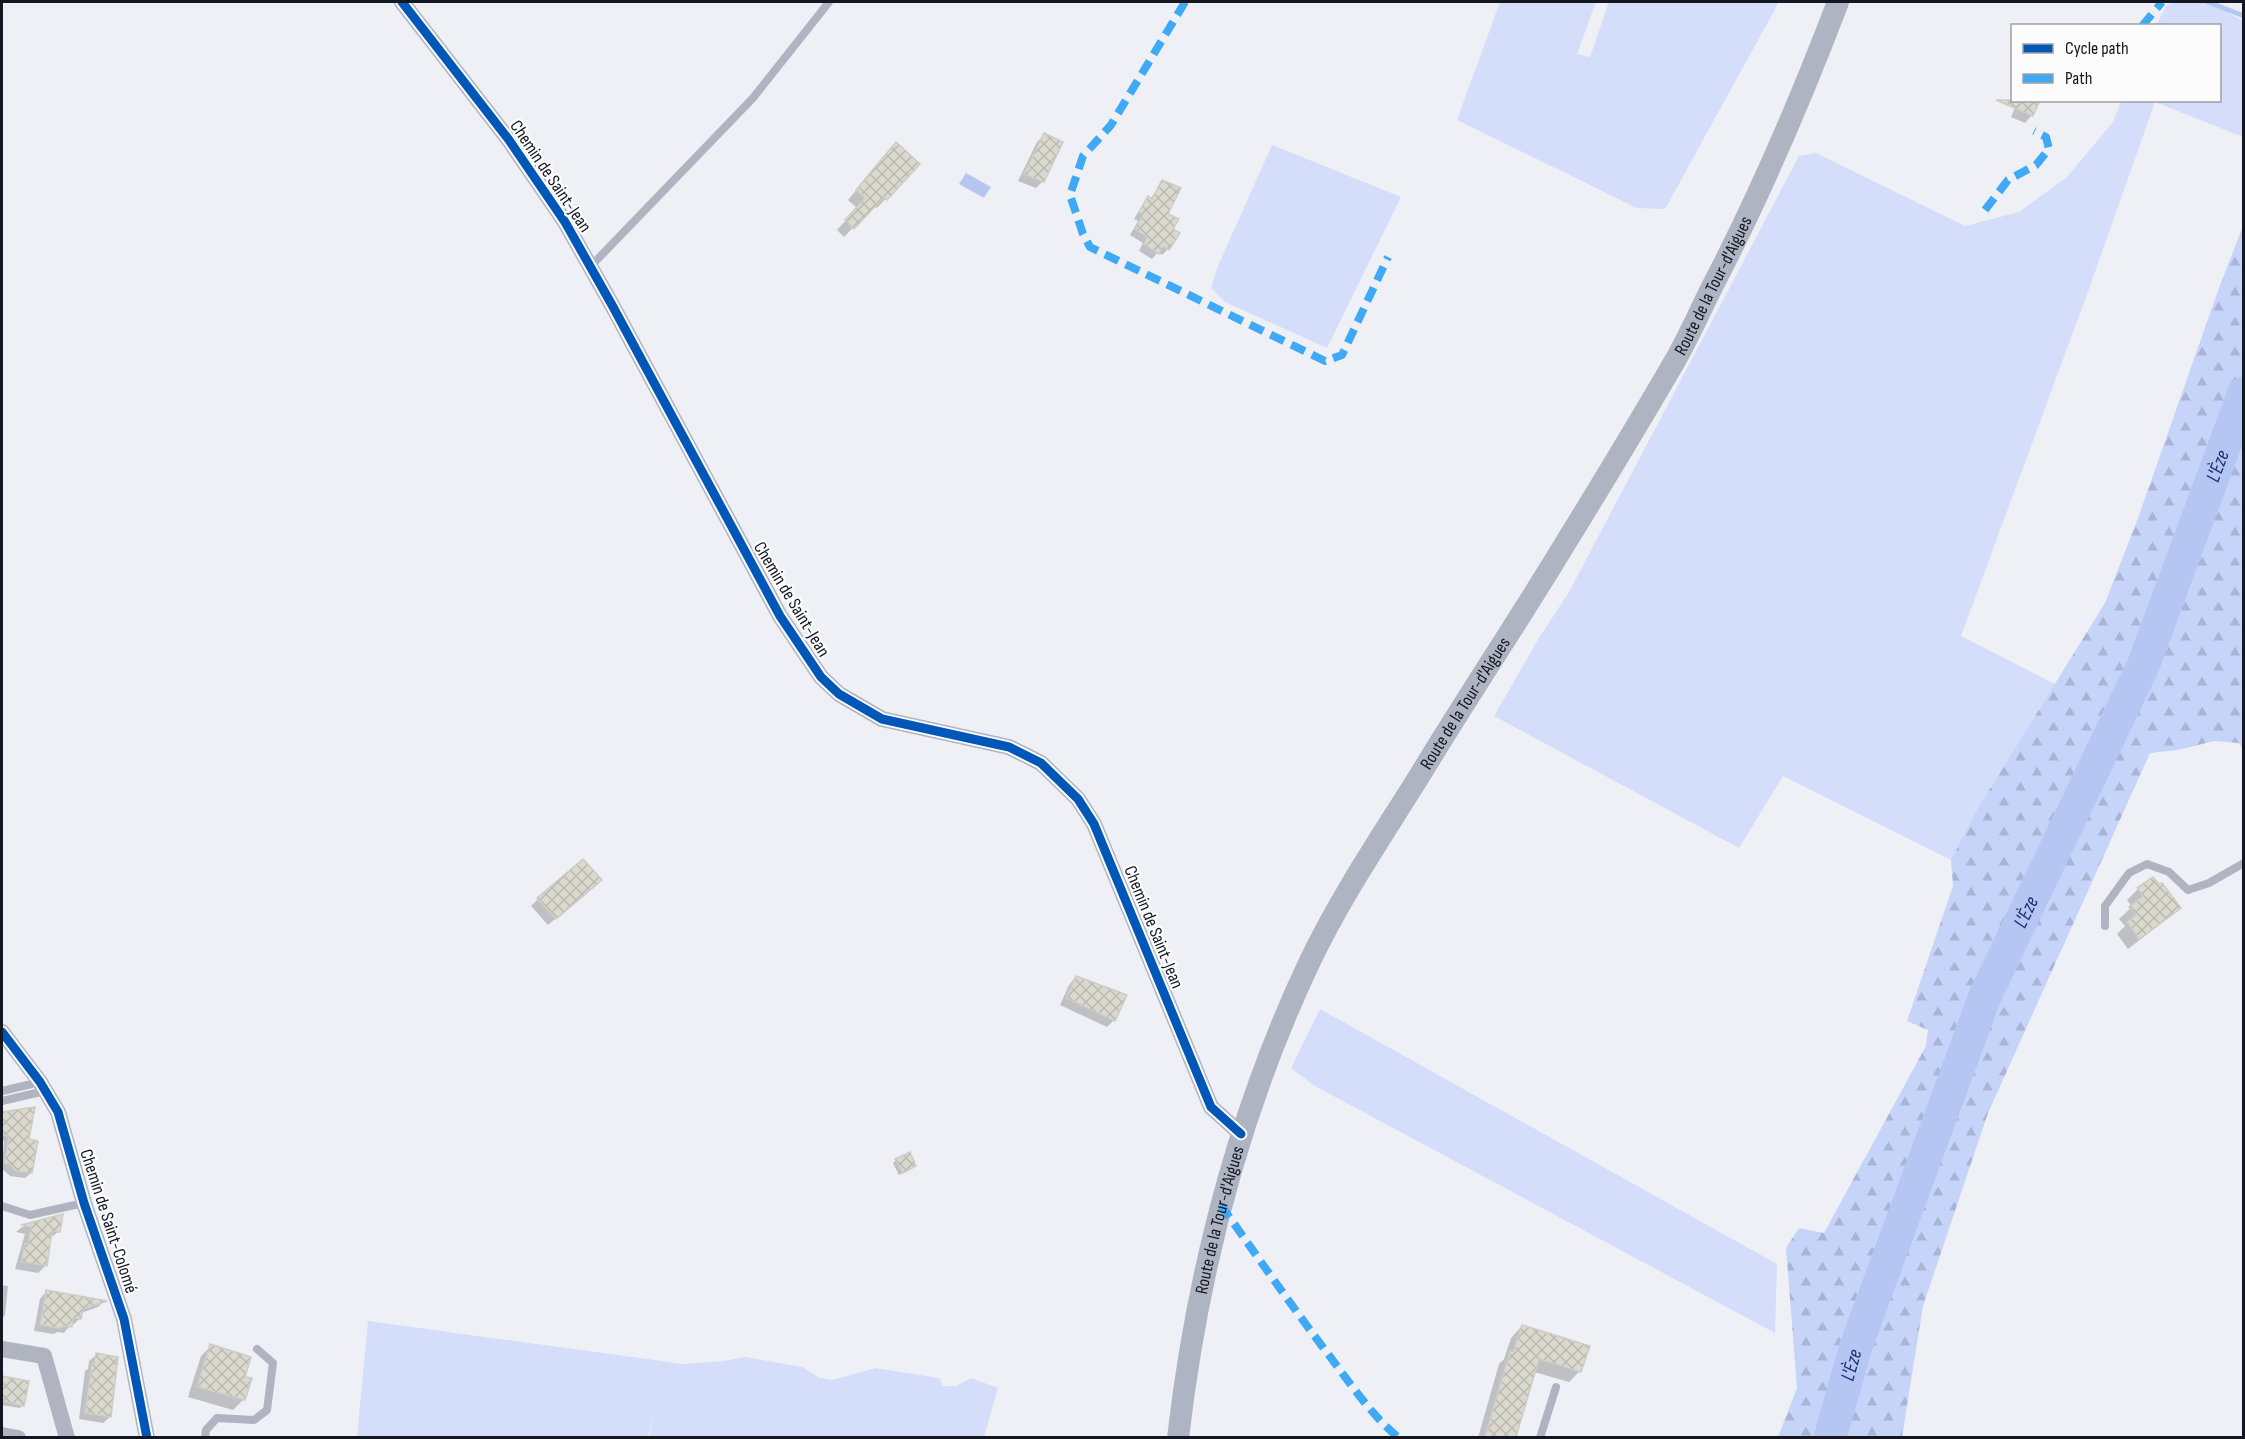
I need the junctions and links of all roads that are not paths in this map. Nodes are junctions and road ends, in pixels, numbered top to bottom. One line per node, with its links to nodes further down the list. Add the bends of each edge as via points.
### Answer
1 (402, 2): 4 (street, Chemin de Saint-Jean, via 515,148)
2 (829, 2): 4 (lane, via 753,98)
3 (1838, 2): 11 (main road, Route de la Tour-d'Aigues, via 1767,173 1678,354 1551,568 1475,683 1348,893 1312,958 1276,1039)
4 (590, 267): 11 (street, Chemin de Saint-Jean, via 780,616 821,677 839,694 882,719 1009,747 1041,763 1078,800 1094,824 1211,1107)
5 (2244, 863): 6 (lane, via 2188,890 2169,872 2147,864 2129,873 2105,906)
6 (2105, 926)
7 (2, 1032): 8 (street, Chemin de Saint-Colomé)
8 (42, 1087): 9 (lane); 10 (lane); 12 (street, Chemin de Saint-Colomé, via 58,1112)
9 (2, 1091)
10 (2, 1101)
11 (1241, 1134): 22 (main road, Route de la Tour-d'Aigues, via 1199,1298)
12 (84, 1203): 13 (lane, via 30,1215); 20 (street, Chemin de Saint-Colomé, via 124,1320)
13 (2, 1206)
14 (2, 1349): 19 (street, via 45,1356)
15 (257, 1349): 21 (lane, via 273,1363 267,1410 254,1420 216,1418)
16 (1556, 1387): 23 (lane)
17 (2, 1435): 18 (street)
18 (18, 1437)
19 (67, 1437)
20 (147, 1437)
21 (205, 1437)
22 (1178, 1437)
23 (1539, 1437)

